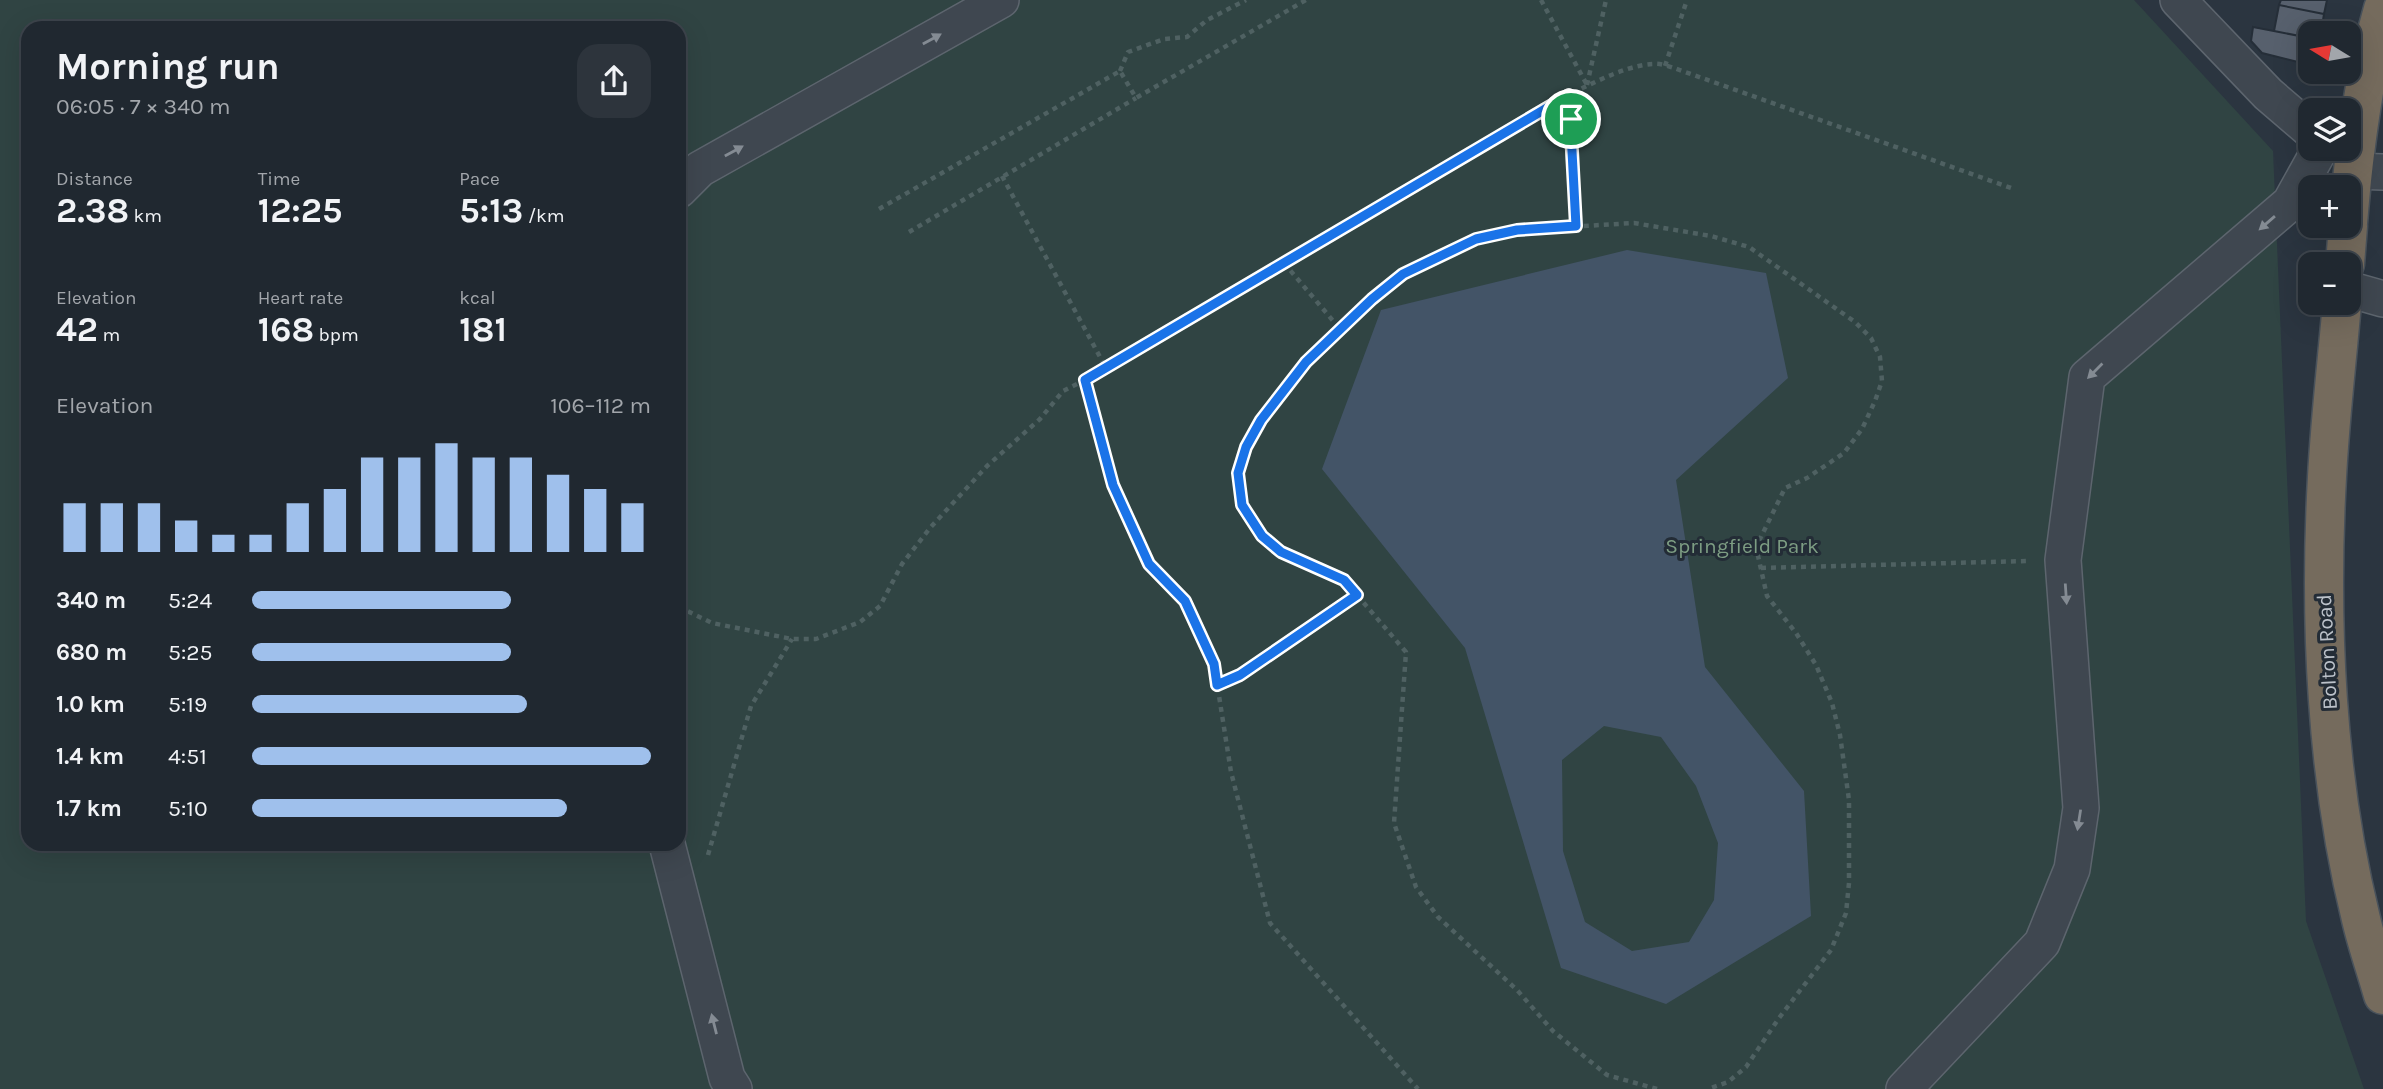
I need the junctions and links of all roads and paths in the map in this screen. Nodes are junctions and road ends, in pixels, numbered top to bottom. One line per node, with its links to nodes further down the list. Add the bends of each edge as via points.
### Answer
1 (1001, 0): 18 (street, one-way to 1, via 700,169)
2 (1246, 0): 10 (path, via 1206,20 1187,37 1164,39 1128,52)
3 (1306, 0): 13 (path)
4 (1541, 0): 11 (path)
5 (1606, 0): 11 (path)
6 (1687, 0): 9 (path)
7 (2178, 0): 15 (street)
8 (2383, 9): 14 (highway)
9 (1665, 66): 11 (path, via 1643,66); 19 (path)
10 (1120, 71): 13 (path); 20 (path)
11 (1587, 85): 12 (path)
12 (1569, 95): 21 (path); 23 (path)
13 (1136, 98): 17 (path)
14 (2361, 110)
15 (2298, 120)
16 (2344, 161): 30 (street, one-way to 30, via 2087,377)
17 (1002, 176): 22 (path); 28 (path)
18 (686, 183)
19 (2011, 188)
20 (879, 209)
21 (1576, 226): 27 (path, via 1517,230 1476,239 1403,274); 31 (path, via 1634,223 1749,247 1871,338 1880,357 1881,381 1862,429 1844,453 1785,488 1756,547)
22 (909, 232)
23 (1284, 263): 27 (path); 28 (path)
24 (2361, 293): 25 (street)
25 (2383, 299)
26 (2341, 315): 38 (highway, Bolton Road, via 2327,477 2327,676 2337,793 2361,918)
27 (1340, 329): 32 (path, via 1306,362 1261,420 1238,473 1242,505 1262,536 1281,552 1344,580)
28 (1106, 368): 29 (path)
29 (1085, 380): 34 (path, via 1063,391 930,528 902,564 880,606 840,631 816,639); 35 (path, via 1113,485 1149,564 1185,601 1214,664)
30 (2063, 560): 31 (path); 43 (street, one-way to 43, via 2081,808 2072,869 2042,943)
31 (1761, 568): 42 (path, via 1768,596 1816,665 1840,734 1849,800 1846,913 1831,950 1746,1068 1728,1082)
32 (1357, 595): 35 (path, via 1240,675); 41 (path, via 1406,652 1394,823 1416,887 1438,917 1517,990 1553,1031 1607,1075)
33 (686, 610): 34 (path, via 712,623)
34 (792, 639): 37 (path, via 751,706)
35 (1217, 685): 40 (path, via 1231,772 1270,923)
36 (669, 851): 39 (street, one-way to 36, via 727,1078)
37 (706, 861)
38 (2383, 995)
39 (734, 1089)
40 (1418, 1089)
41 (1657, 1089)
42 (1708, 1089)
43 (1904, 1089)

